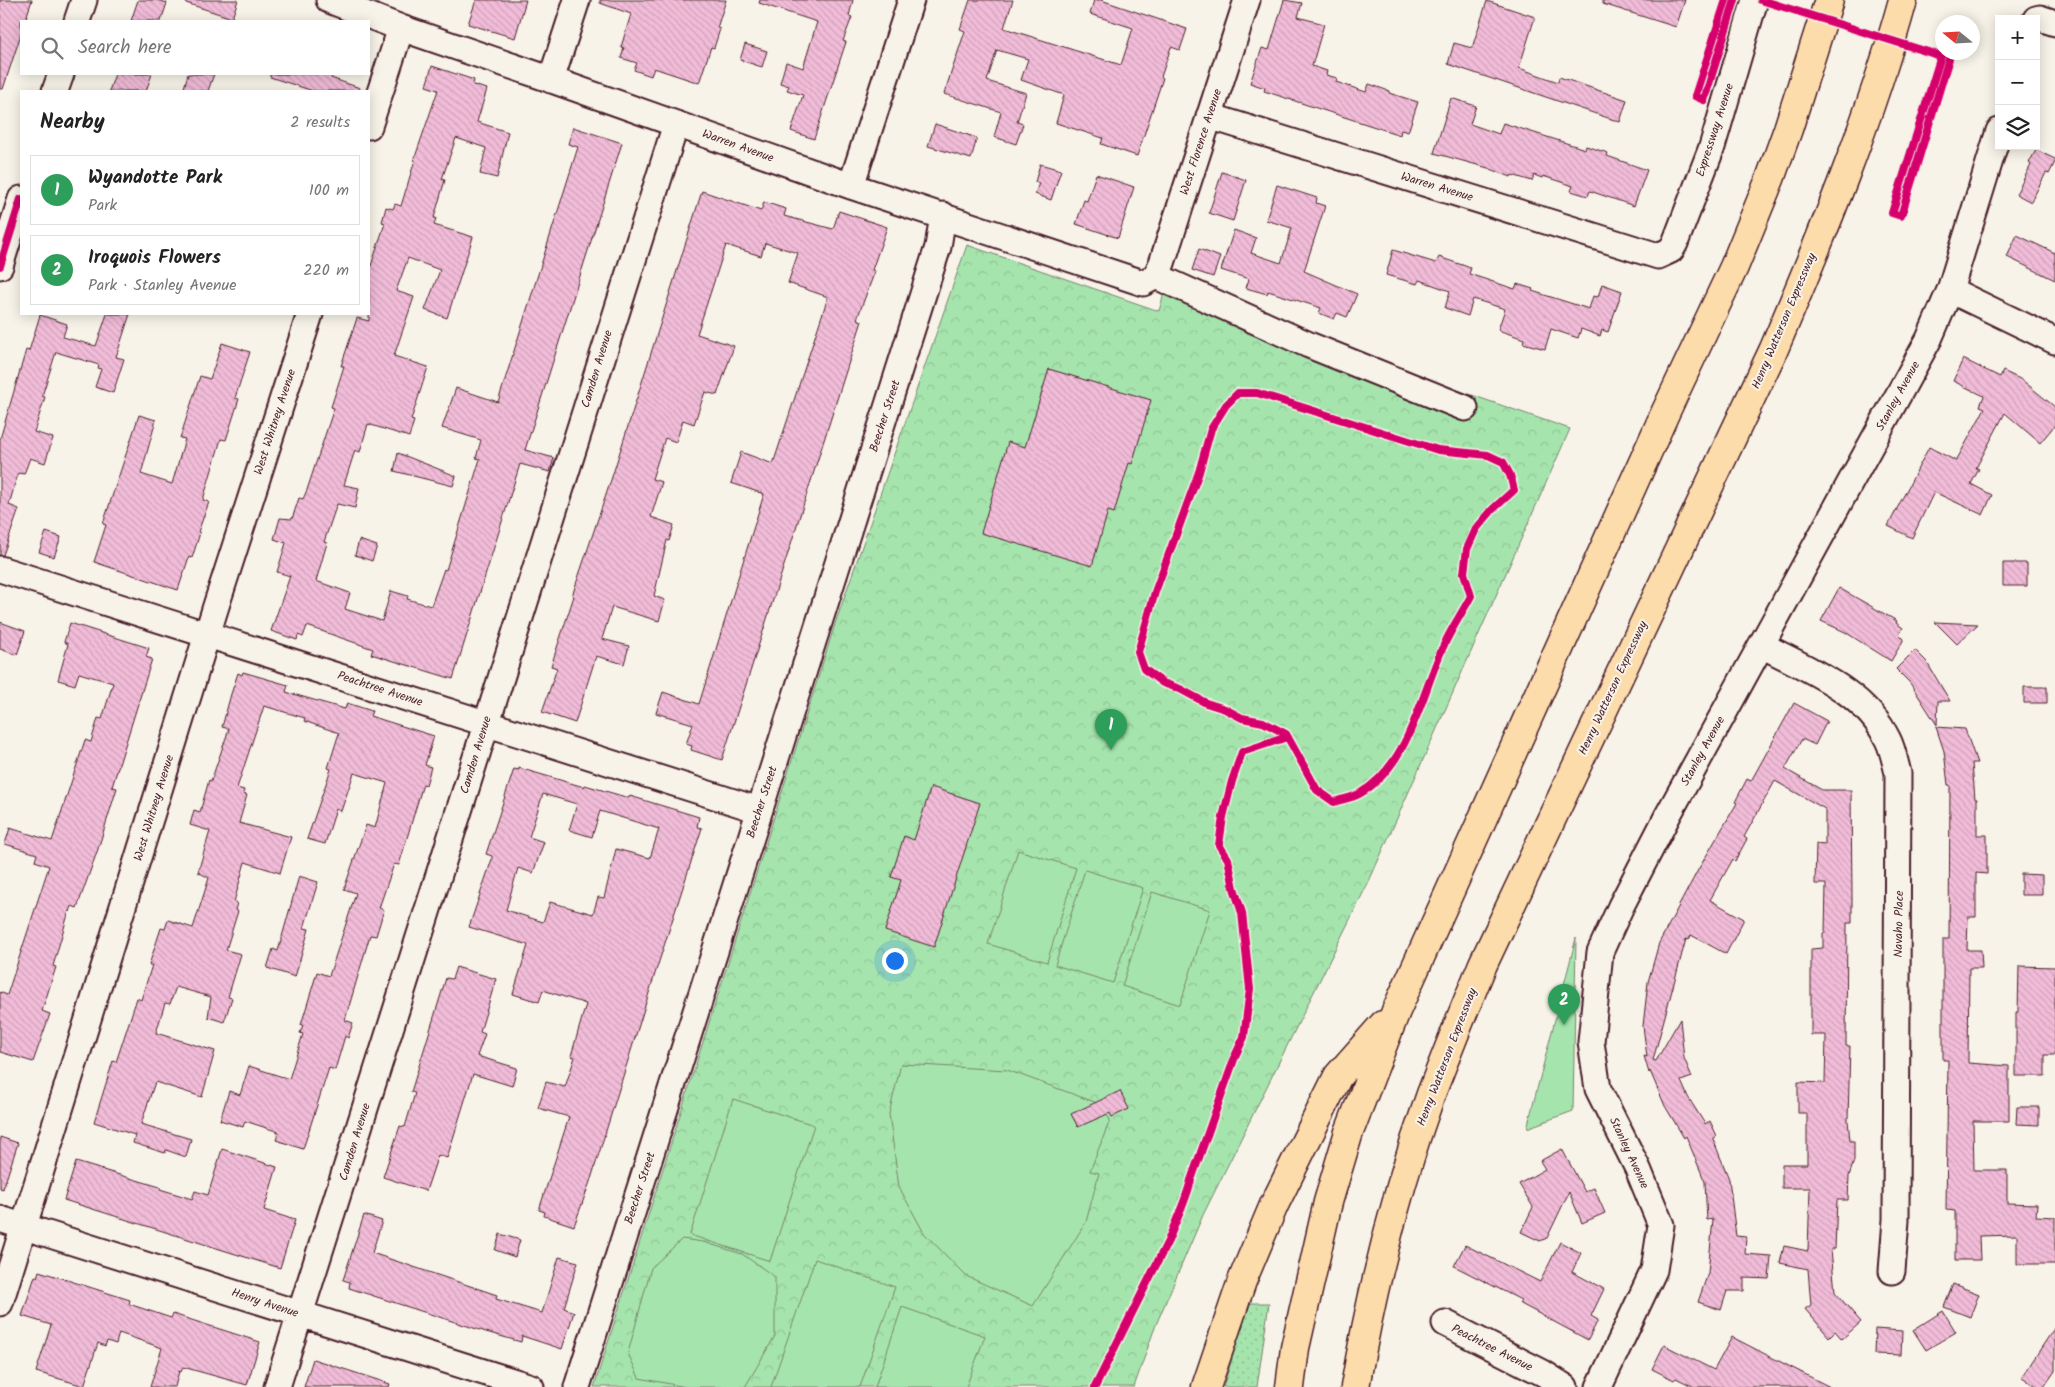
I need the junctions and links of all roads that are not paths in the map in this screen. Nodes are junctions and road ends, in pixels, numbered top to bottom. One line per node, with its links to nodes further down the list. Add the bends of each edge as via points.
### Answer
1 (84, 0): 10 (street)
2 (328, 0): 12 (street, Warren Avenue)
3 (577, 0): 14 (street)
4 (911, 0): 20 (street)
5 (1246, 0): 16 (street, West Florence Avenue)
6 (1756, 0): 23 (street, Expressway Avenue, via 1712,147 1675,243)
7 (1829, 0): 35 (highway, via 1785,137 1737,258)
8 (1903, 0): 46 (highway, Henry Watterson Expressway, via 1888,54 1847,169 1773,351 1483,964 1457,1026 1403,1182 1364,1334)
9 (2040, 18): 11 (street)
10 (77, 20)
11 (2055, 23)
12 (400, 28): 14 (street, Warren Avenue); 17 (street)
13 (61, 75): 15 (street)
14 (551, 80): 18 (street, Warren Avenue)
15 (55, 90)
16 (1209, 116): 23 (street, Warren Avenue, via 1658,256); 25 (street, West Florence Avenue, via 1162,263)
17 (370, 123)
18 (676, 124): 20 (street, Warren Avenue); 33 (street, Camden Avenue)
19 (1995, 145): 26 (street, Stanley Avenue)
20 (851, 186): 22 (street, Warren Avenue)
21 (20, 202): 24 (street)
22 (943, 215): 25 (street, Warren Avenue, via 1137,282); 34 (street, Beecher Street, via 938,247)
23 (1664, 254)
24 (0, 266)
25 (1153, 278): 29 (street, Warren Avenue)
26 (1950, 290): 28 (street); 32 (street, Stanley Avenue, via 1929,339)
27 (310, 315): 31 (street, West Whitney Avenue)
28 (2055, 341)
29 (1465, 408)
30 (0, 569): 31 (street, Peachtree Avenue)
31 (208, 634): 33 (street, Peachtree Avenue); 36 (street, West Whitney Avenue)
32 (1762, 645): 37 (street, Navaho Place, via 1836,685 1867,709 1889,742 1898,773 1896,1190); 48 (street, Stanley Avenue, via 1668,815 1600,952 1591,1042 1598,1089 1638,1169 1661,1225 1654,1270)
33 (486, 722): 34 (street, Peachtree Avenue); 39 (street, Camden Avenue)
34 (760, 810): 43 (street, Beecher Street)
35 (1396, 1011): 44 (highway, via 1338,1076 1255,1247); 45 (highway, via 1349,1132 1328,1202 1297,1339)
36 (11, 1223): 38 (street, West Whitney Avenue); 39 (street, Henry Avenue)
37 (1892, 1270)
38 (0, 1303)
39 (300, 1314): 41 (street, Camden Avenue); 42 (street, Henry Avenue)
40 (1444, 1324): 47 (street, Peachtree Avenue)
41 (277, 1387)
42 (530, 1387)
43 (577, 1387)
44 (1206, 1387)
45 (1290, 1387)
46 (1355, 1387)
47 (1565, 1387)
48 (1599, 1387)

